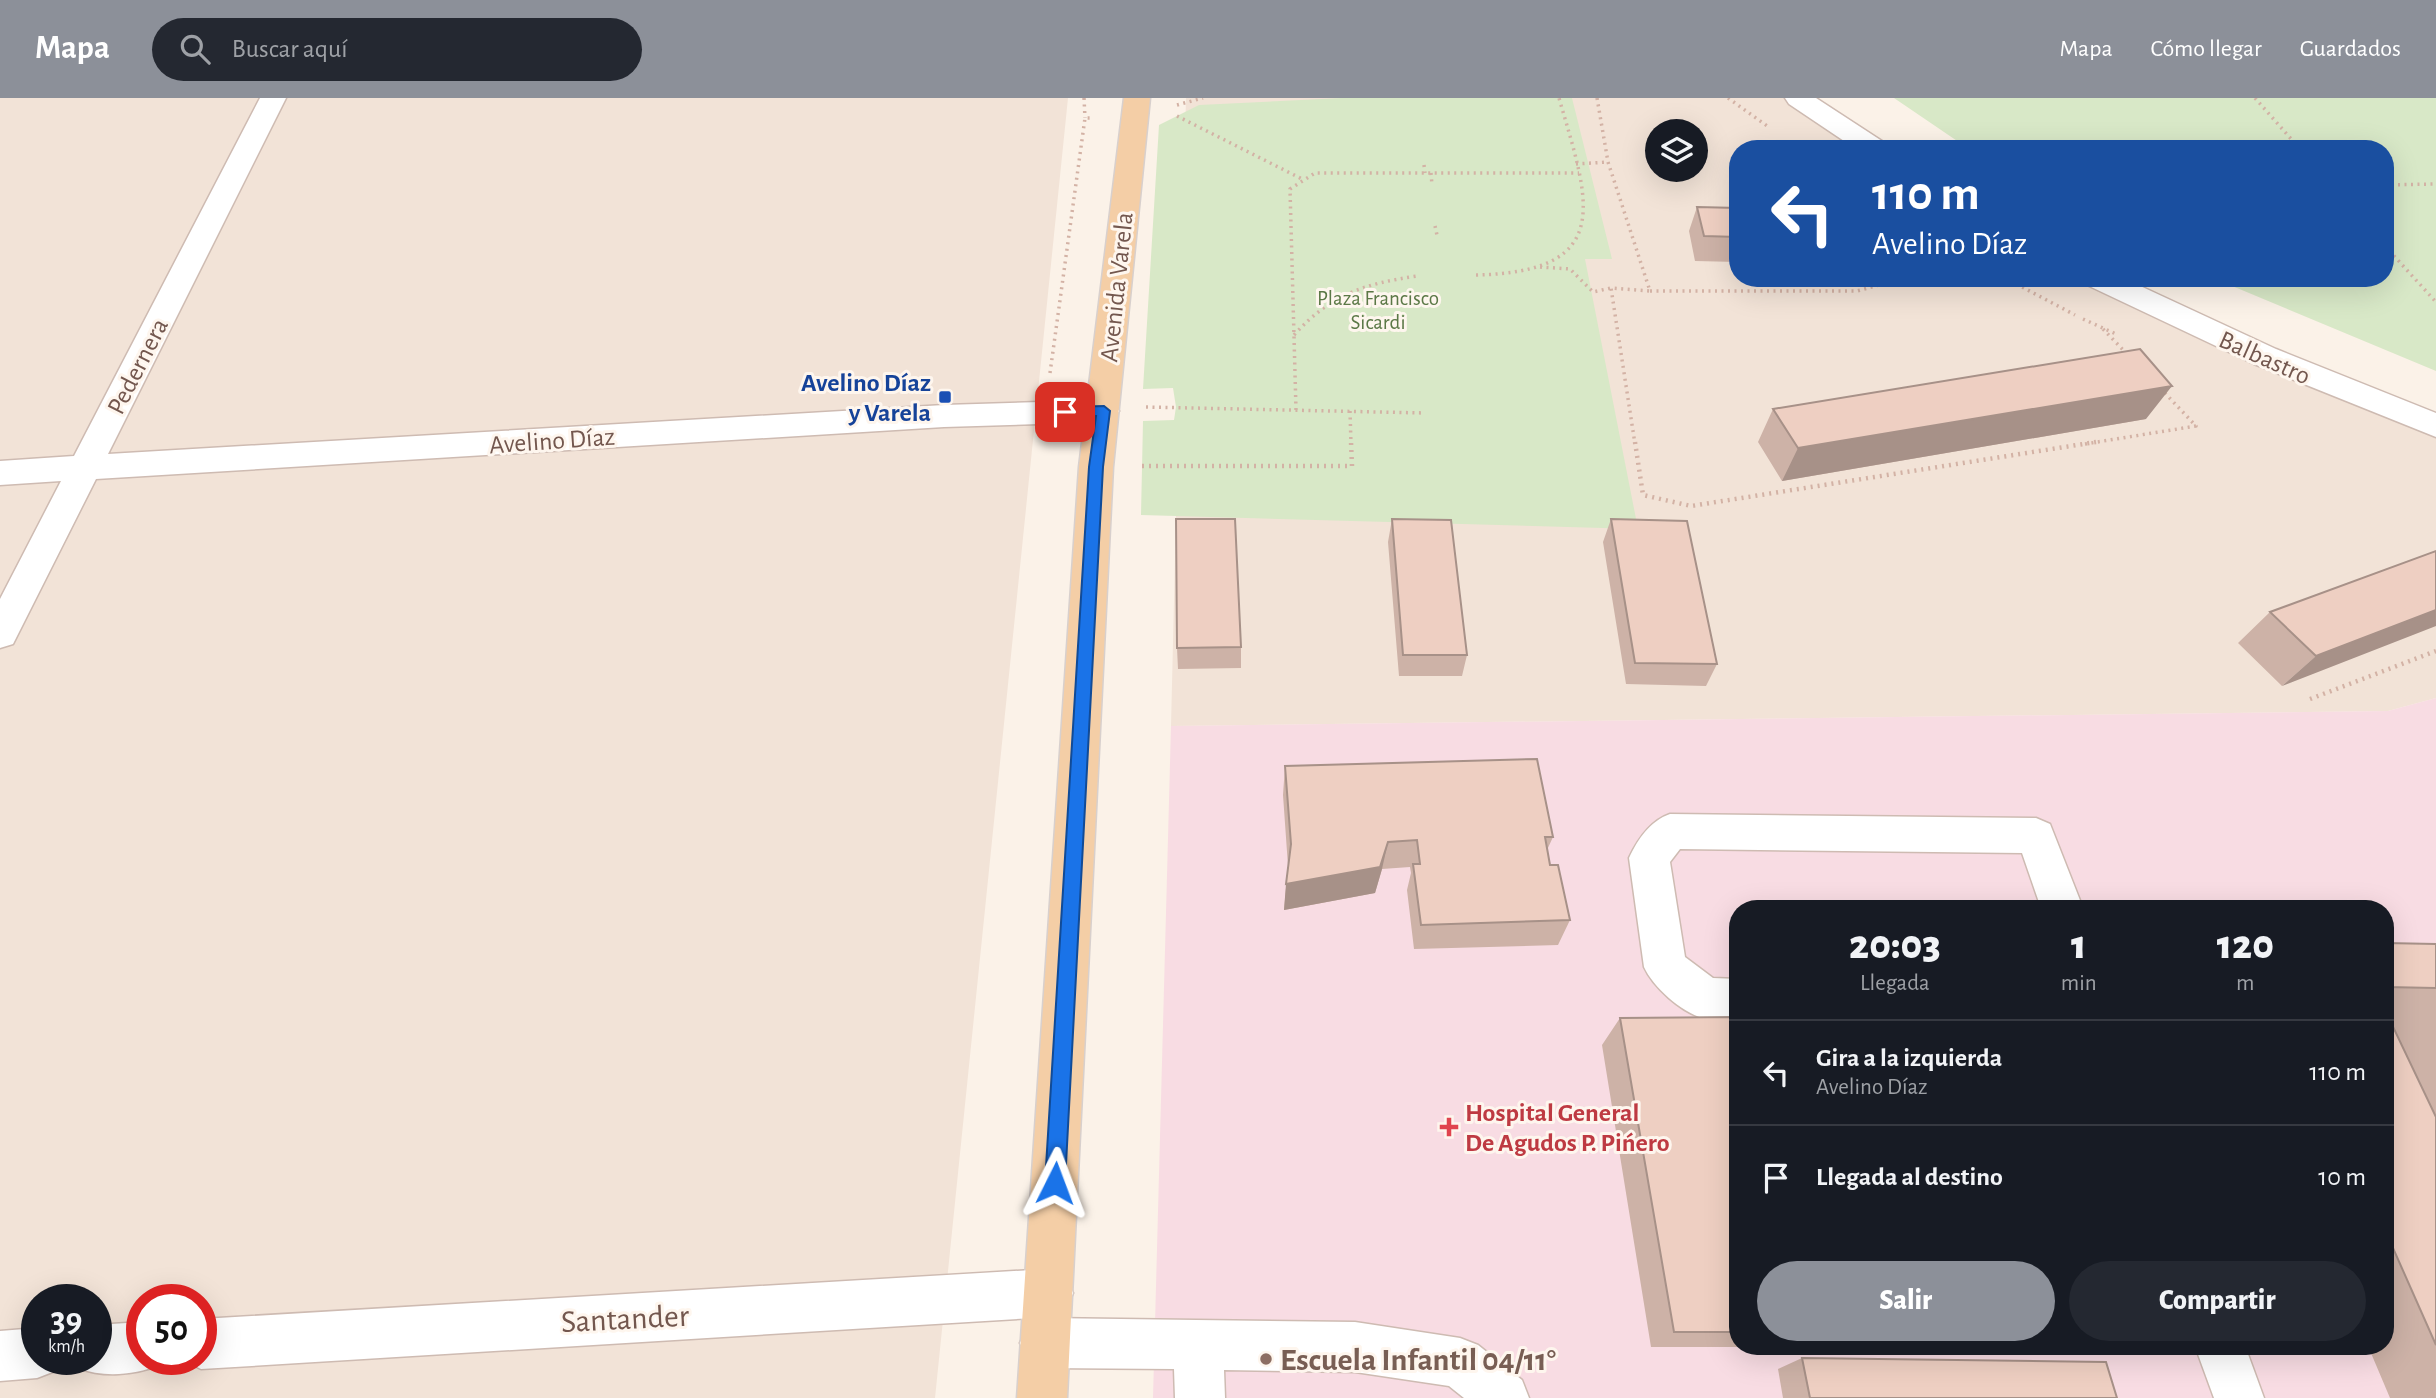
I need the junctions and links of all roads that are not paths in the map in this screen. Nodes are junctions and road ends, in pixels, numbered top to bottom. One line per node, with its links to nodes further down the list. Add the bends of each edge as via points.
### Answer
1 (273, 98): 8 (street, Pedernera)
2 (1137, 98): 6 (main road, Avenida Varela)
3 (1798, 98): 4 (street)
4 (1861, 140)
5 (2116, 287): 7 (street, Balbastro, via 2324,383)
6 (1104, 411): 8 (street, Avelino Díaz, via 944,416); 13 (main road, Avenida Varela, via 1096,467)
7 (2436, 425)
8 (85, 469): 9 (street, Avelino Díaz); 10 (street, Pedernera)
9 (0, 473)
10 (0, 634)
11 (2059, 900): 12 (street, via 2036,836 1670,831 1649,858 1665,967 1705,998)
12 (1729, 999)
13 (1049, 1293): 14 (street, Santander); 15 (main road, Avenida Varela)
14 (217, 1343)
15 (1045, 1343): 16 (street); 20 (main road, Avenida Varela)
16 (1199, 1346): 21 (street); 22 (street, via 1355,1347 1460,1363)
17 (21, 1354): 19 (street)
18 (2223, 1355): 23 (street)
19 (0, 1356)
20 (1042, 1398)
21 (1200, 1398)
22 (1504, 1398)
23 (2239, 1398)

